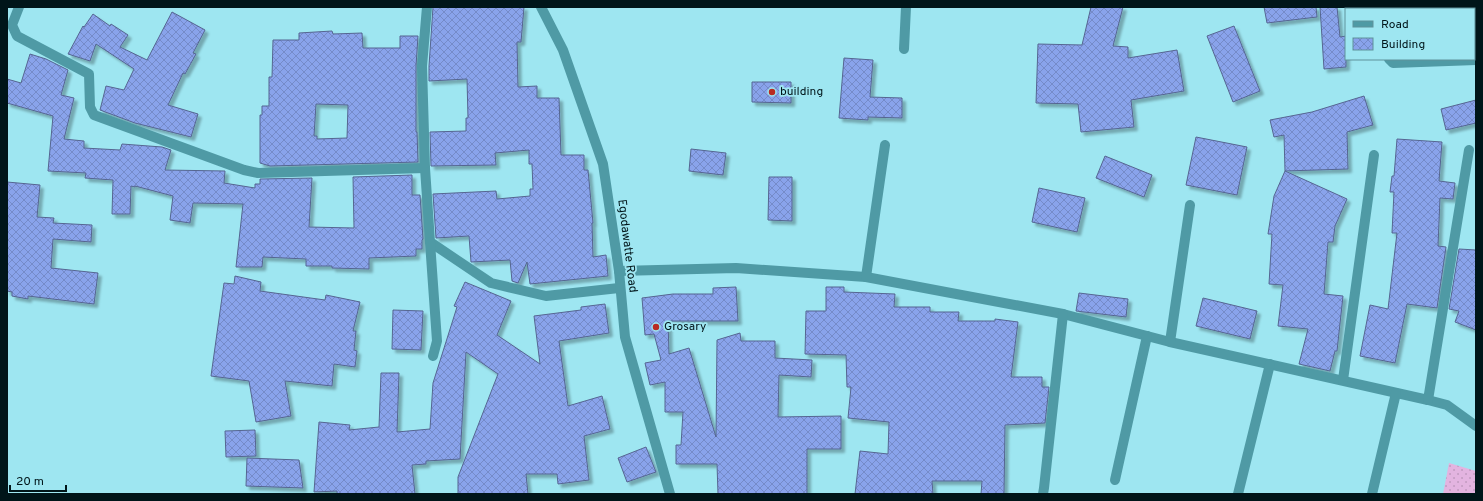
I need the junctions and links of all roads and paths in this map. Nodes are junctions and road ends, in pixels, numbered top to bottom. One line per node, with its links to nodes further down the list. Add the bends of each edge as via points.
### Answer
1 (20, 7): 11 (street, via 12,25 17,36 89,74 90,107 94,115 258,173)
2 (427, 7): 11 (street, via 422,66)
3 (541, 7): 14 (street, Egodawatte Road, via 563,50 603,164)
4 (906, 7): 5 (street)
5 (904, 49)
6 (1390, 60): 7 (street, via 1393,63)
7 (1476, 60)
8 (885, 145): 15 (street)
9 (1469, 150): 24 (street)
10 (1374, 155): 22 (street)
11 (425, 168): 13 (street)
12 (1190, 205): 19 (street)
13 (430, 242): 16 (street, via 491,283 546,296); 20 (street, via 437,341)
14 (619, 271): 15 (street, via 736,268); 16 (street, Egodawatte Road)
15 (866, 277): 17 (street)
16 (619, 288): 27 (street, Egodawatte Road, via 625,337)
17 (1063, 314): 18 (street); 28 (street)
18 (1147, 336): 19 (street); 26 (street)
19 (1170, 342): 21 (street)
20 (433, 356)
21 (1270, 364): 22 (street); 29 (street)
22 (1343, 380): 23 (street)
23 (1396, 393): 24 (street); 30 (street)
24 (1428, 400): 25 (street, via 1447,405)
25 (1476, 426)
26 (1115, 480)
27 (670, 494)
28 (1042, 494)
29 (1238, 494)
30 (1372, 494)

